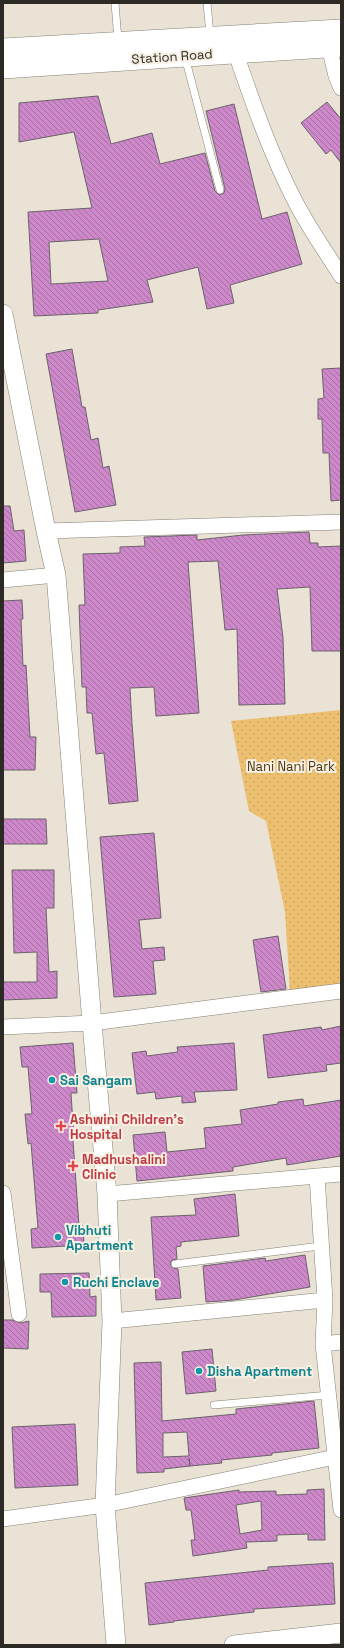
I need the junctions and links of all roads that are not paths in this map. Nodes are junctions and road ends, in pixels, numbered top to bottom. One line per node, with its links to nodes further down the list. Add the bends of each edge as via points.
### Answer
1 (115, 3): 5 (lane)
2 (207, 3): 3 (lane)
3 (210, 37): 5 (main road, Station Road); 6 (main road, Station Road)
4 (334, 38): 6 (main road, Station Road); 10 (street, via 336,76)
5 (118, 42): 7 (main road, Station Road)
6 (233, 44): 8 (main road, Station Road); 12 (street, via 252,103 295,202)
7 (3, 49)
8 (185, 55): 9 (main road, Station Road); 11 (lane)
9 (3, 68)
10 (341, 88)
11 (220, 190)
12 (341, 276)
13 (3, 319): 15 (street)
14 (341, 522): 15 (street)
15 (46, 531): 16 (street)
16 (56, 575): 17 (street); 19 (street)
17 (3, 580)
18 (341, 991): 19 (street)
19 (92, 1023): 20 (street); 24 (street)
20 (3, 1027)
21 (341, 1174): 22 (street)
22 (317, 1176): 24 (street); 25 (street)
23 (3, 1193): 28 (street)
24 (107, 1194): 29 (street)
25 (320, 1246): 26 (lane); 27 (street)
26 (175, 1264)
27 (325, 1300): 29 (street); 31 (street)
28 (19, 1314)
29 (112, 1320): 35 (street)
30 (341, 1342): 31 (street)
31 (323, 1344): 32 (street)
32 (329, 1395): 33 (lane); 34 (street)
33 (214, 1405)
34 (335, 1457): 35 (street); 36 (street)
35 (105, 1505): 37 (street); 39 (street)
36 (341, 1510)
37 (3, 1519)
38 (341, 1632): 40 (street)
39 (116, 1645)
40 (234, 1645)

